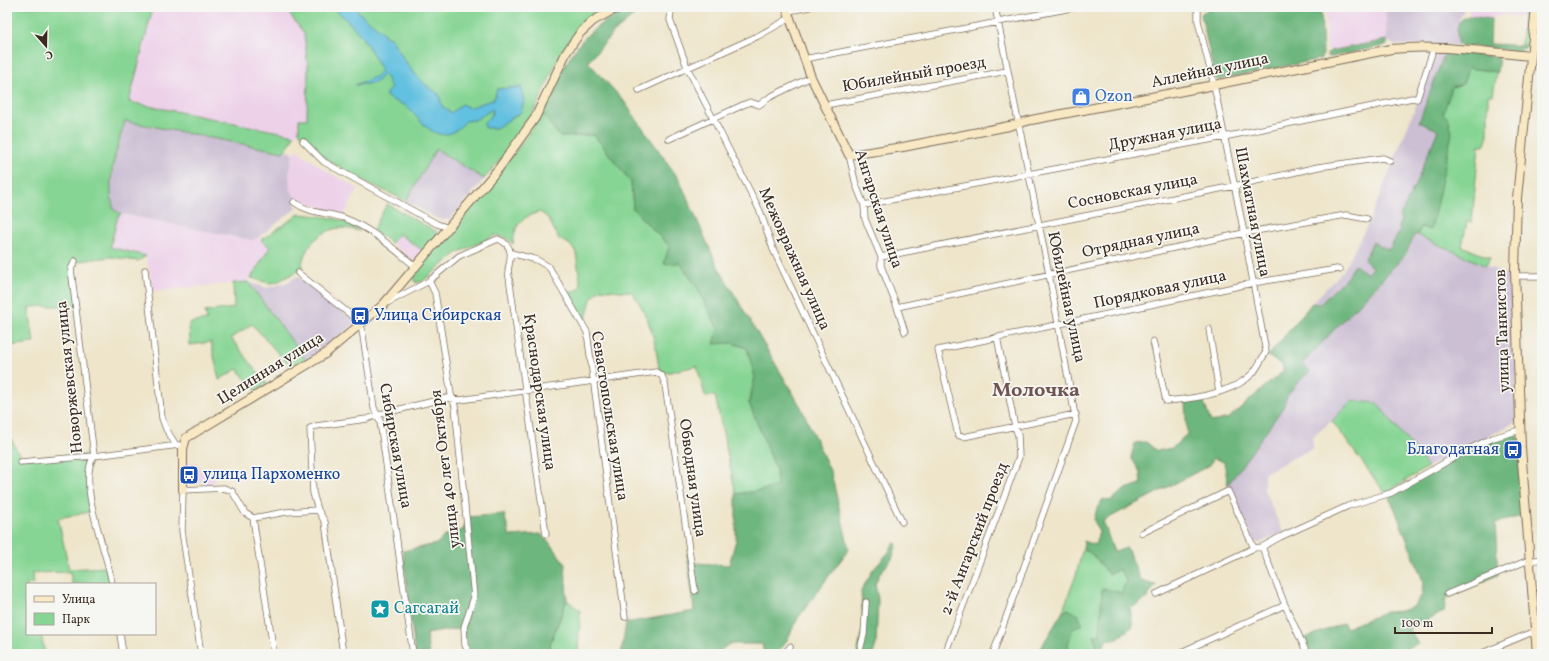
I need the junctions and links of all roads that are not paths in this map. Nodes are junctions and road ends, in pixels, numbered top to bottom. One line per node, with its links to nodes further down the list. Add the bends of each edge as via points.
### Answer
1 (623, 7): 32 (street, via 593,21 580,33 566,53 535,118 500,168)
2 (674, 7): 13 (street, Межовражная улица, via 670,11 670,20)
3 (809, 7): 8 (street)
4 (994, 7): 9 (street, Юбилейная улица)
5 (1077, 7): 9 (street)
6 (1198, 7): 16 (street, Шахматная улица, via 1198,21)
7 (1536, 7): 11 (street, улица Танкистов)
8 (788, 12): 12 (street, Ангарская улица); 13 (street, via 758,36)
9 (998, 23): 12 (street); 14 (street, Юбилейная улица)
10 (1434, 47): 11 (street, Аллейная улица); 16 (street, Аллейная улица, via 1391,49); 21 (street, Дружная улица, via 1417,99)
11 (1531, 56): 42 (street, улица Танкистов, via 1517,198)
12 (804, 59): 15 (street, Ангарская улица)
13 (688, 67): 17 (street); 19 (street, Межовражная улица)
14 (1007, 71): 18 (street, Юбилейный проезд); 20 (street, Юбилейная улица)
15 (811, 77): 18 (street, Ангарская улица); 19 (street, via 770,97 760,105 750,102)
16 (1214, 85): 20 (street, Аллейная улица); 21 (street, Шахматная улица)
17 (639, 90)
18 (825, 105): 24 (street, Ангарская улица)
19 (714, 118): 22 (street); 68 (street, Межовражная улица, via 760,211 773,249)
20 (1019, 124): 24 (street, Аллейная улица); 26 (street, Юбилейная улица)
21 (1224, 136): 26 (street, Дружная улица); 27 (street, Шахматная улица)
22 (669, 139)
23 (303, 141): 32 (street, via 324,162 437,224)
24 (849, 155): 29 (street, Ангарская улица)
25 (1390, 161): 27 (street, Сосновская улица, via 1383,158 1318,167)
26 (1029, 175): 29 (street, Дружная улица); 31 (street, Юбилейная улица)
27 (1234, 186): 31 (street, Сосновская улица); 33 (street, Шахматная улица)
28 (294, 202): 37 (street, via 304,209 344,218 381,238)
29 (864, 205): 35 (street, Ангарская улица, via 865,218)
30 (1368, 219): 33 (street, Отрядная улица, via 1346,215)
31 (1037, 224): 35 (street, Сосновская улица); 41 (street, Юбилейная улица)
32 (449, 228): 37 (street)
33 (1244, 233): 41 (street, Отрядная улица); 45 (street, Шахматная улица)
34 (511, 254): 44 (street, Целинная улица, via 509,246 498,239 459,256); 54 (street, Севастопольская улица, via 537,260 552,270 564,296 587,332); 55 (street, Краснодарская улица, via 508,270)
35 (881, 257): 47 (street, Ангарская улица, via 881,266)
36 (75, 261): 63 (street, Новоржевская улица, via 71,270)
37 (416, 267): 46 (street)
38 (145, 270): 62 (street, via 162,418 166,429)
39 (1340, 270): 45 (street, Порядковая улица)
40 (298, 273): 48 (street)
41 (1049, 274): 47 (street, Отрядная улица); 49 (street, Юбилейная улица)
42 (1515, 276): 43 (street); 61 (street, улица Танкистов)
43 (1542, 276)
44 (429, 281): 46 (street, Целинная улица); 57 (street, улица 40 лет Октября, via 435,293)
45 (1253, 283): 49 (street, Порядковая улица); 56 (street, Шахматная улица, via 1266,352 1253,373)
46 (382, 305): 48 (street, Целинная улица)
47 (897, 307): 51 (street, Ангарская улица)
48 (361, 323): 59 (street, Сибирская улица); 62 (street, Целинная улица, via 325,354 195,432)
49 (1058, 325): 52 (street, Порядковая улица); 58 (street, Юбилейная улица)
50 (1209, 329): 56 (street)
51 (904, 332)
52 (997, 338): 60 (street, 2-й Ангарский проезд); 60 (street, Порядковая улица, via 938,350 958,435 964,437)
53 (1153, 341): 56 (street, via 1166,401 1193,399)
54 (594, 381): 55 (street); 76 (street, Обводная улица, via 656,372 662,376); 81 (street, Севастопольская улица)
55 (525, 392): 57 (street); 70 (street, Краснодарская улица)
56 (1219, 392)
57 (453, 400): 59 (street, via 447,398); 90 (street, улица 40 лет Октября, via 474,597 464,627 465,645)
58 (1076, 414): 60 (street); 94 (street, Юбилейная улица, via 1069,445)
59 (377, 415): 66 (street, via 367,419 310,428 313,493); 89 (street, Сибирская улица, via 383,436)
60 (1015, 427): 93 (street, 2-й Ангарский проезд, via 1019,458)
61 (1520, 430): 71 (street, via 1493,438 1429,470 1391,493 1348,506); 74 (street, улица Танкистов)
62 (179, 445): 63 (street); 65 (street)
63 (94, 456): 64 (street); 75 (street, Новоржевская улица, via 90,462 89,484)
64 (20, 462)
65 (183, 490): 67 (street, via 224,488 232,491 245,513); 86 (street, via 182,531)
66 (318, 510): 67 (street); 88 (street, via 325,522)
67 (253, 518): 87 (street)
68 (902, 522)
69 (1142, 533): 72 (street, via 1228,491)
70 (546, 534)
71 (1262, 547): 72 (street); 80 (street)
72 (1254, 548): 77 (street)
73 (1542, 559): 74 (street)
74 (1528, 561): 78 (street); 82 (street, улица Танкистов)
75 (112, 583)
76 (694, 591)
77 (1156, 594)
78 (1447, 594)
79 (866, 602): 92 (street, via 864,634)
80 (1285, 605): 95 (street); 96 (street)
81 (625, 617)
82 (1535, 634): 97 (street, via 1530,633); 98 (street, улица Танкистов)
83 (120, 635): 85 (street)
84 (790, 647): 91 (street)
85 (123, 654)
86 (201, 654)
87 (274, 654)
88 (343, 654)
89 (413, 654)
90 (469, 654)
91 (784, 654)
92 (859, 654)
93 (946, 654)
94 (992, 654)
95 (1177, 654)
96 (1305, 654)
97 (1480, 654)
98 (1537, 654)

